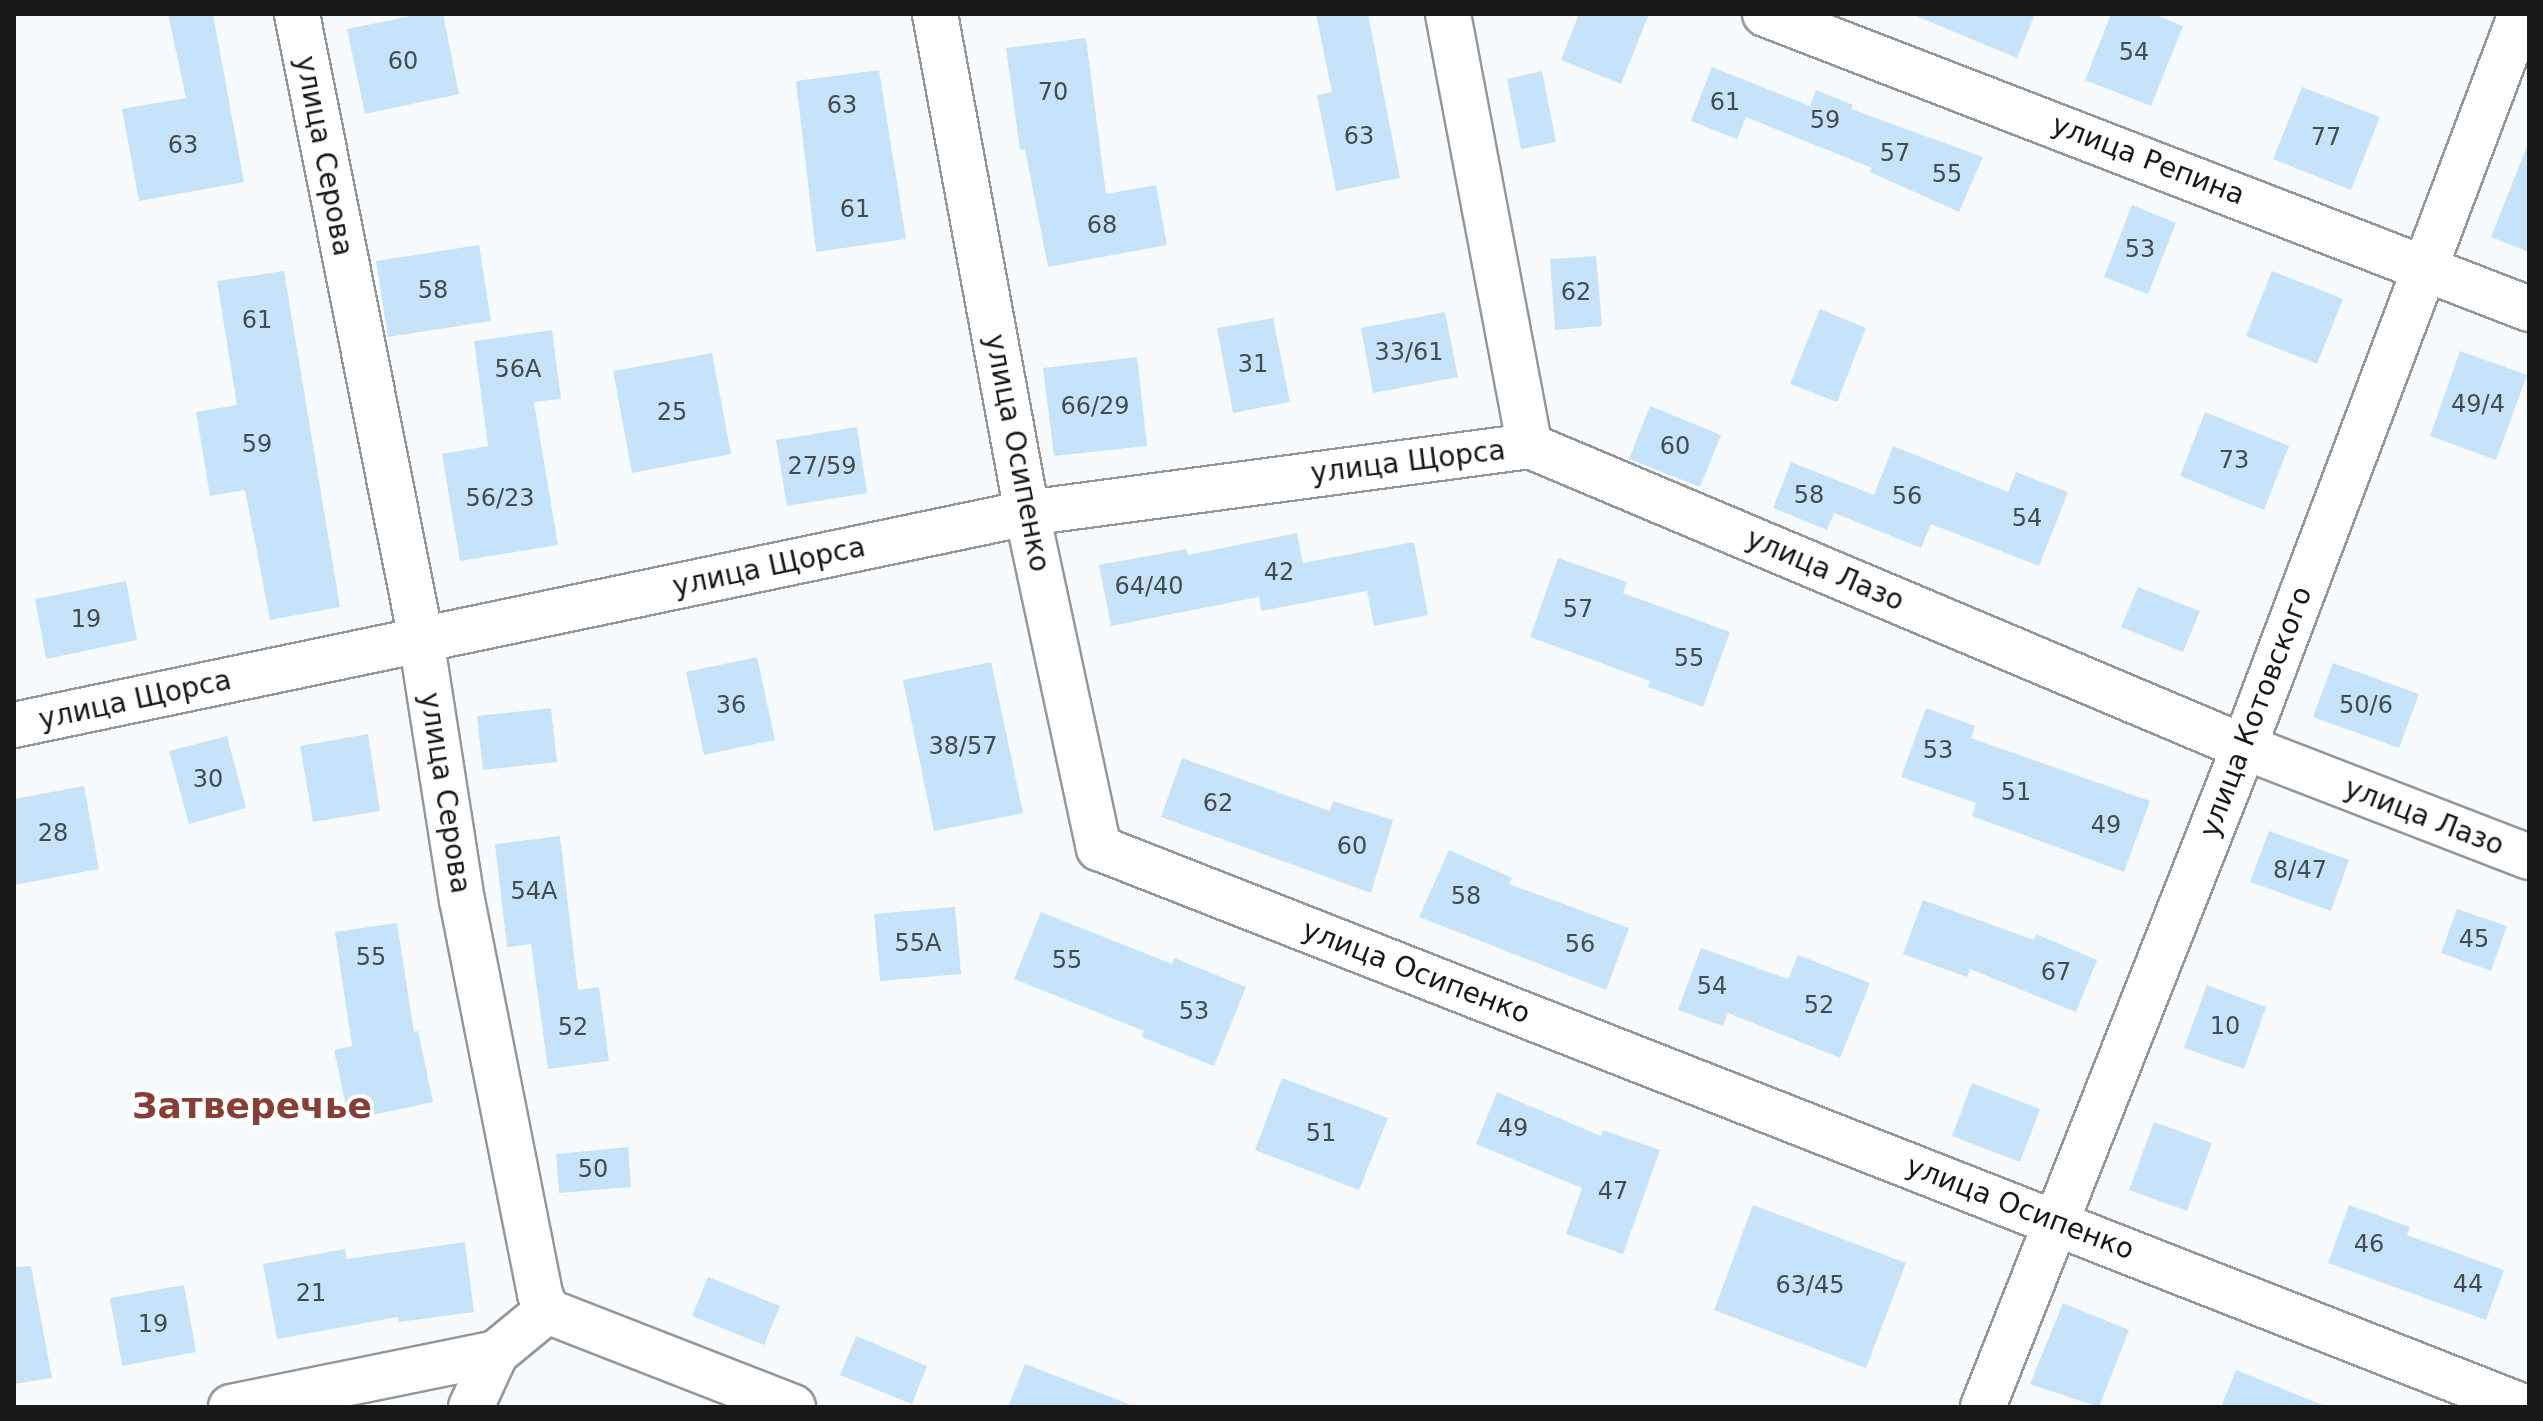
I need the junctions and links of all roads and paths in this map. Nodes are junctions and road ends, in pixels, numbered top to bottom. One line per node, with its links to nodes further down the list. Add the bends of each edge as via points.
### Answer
1 (297, 14): 10 (street, улица Серова)
2 (935, 14): 9 (street, улица Осипенко)
3 (1448, 14): 8 (street)
4 (1765, 14): 6 (street, улица Репина)
5 (2521, 14): 6 (street, улица Котовского)
6 (2426, 267): 7 (street, улица Репина); 12 (street, улица Котовского)
7 (2529, 309)
8 (1530, 446): 9 (street, улица Щорса); 12 (street, улица Лазо)
9 (1027, 513): 10 (street, улица Щорса); 14 (street, улица Осипенко, via 1099,848)
10 (421, 639): 11 (street, улица Щорса); 15 (street, улица Серова, via 462,900)
11 (14, 725)
12 (2244, 747): 13 (street, улица Лазо); 14 (street, улица Котовского)
13 (2529, 857)
14 (2054, 1221): 20 (street, улица Котовского); 21 (street, улица Осипенко)
15 (547, 1311): 16 (street); 19 (street)
16 (496, 1353): 17 (street); 18 (street)
17 (231, 1407)
18 (471, 1407)
19 (793, 1407)
20 (1983, 1407)
21 (2524, 1407)

